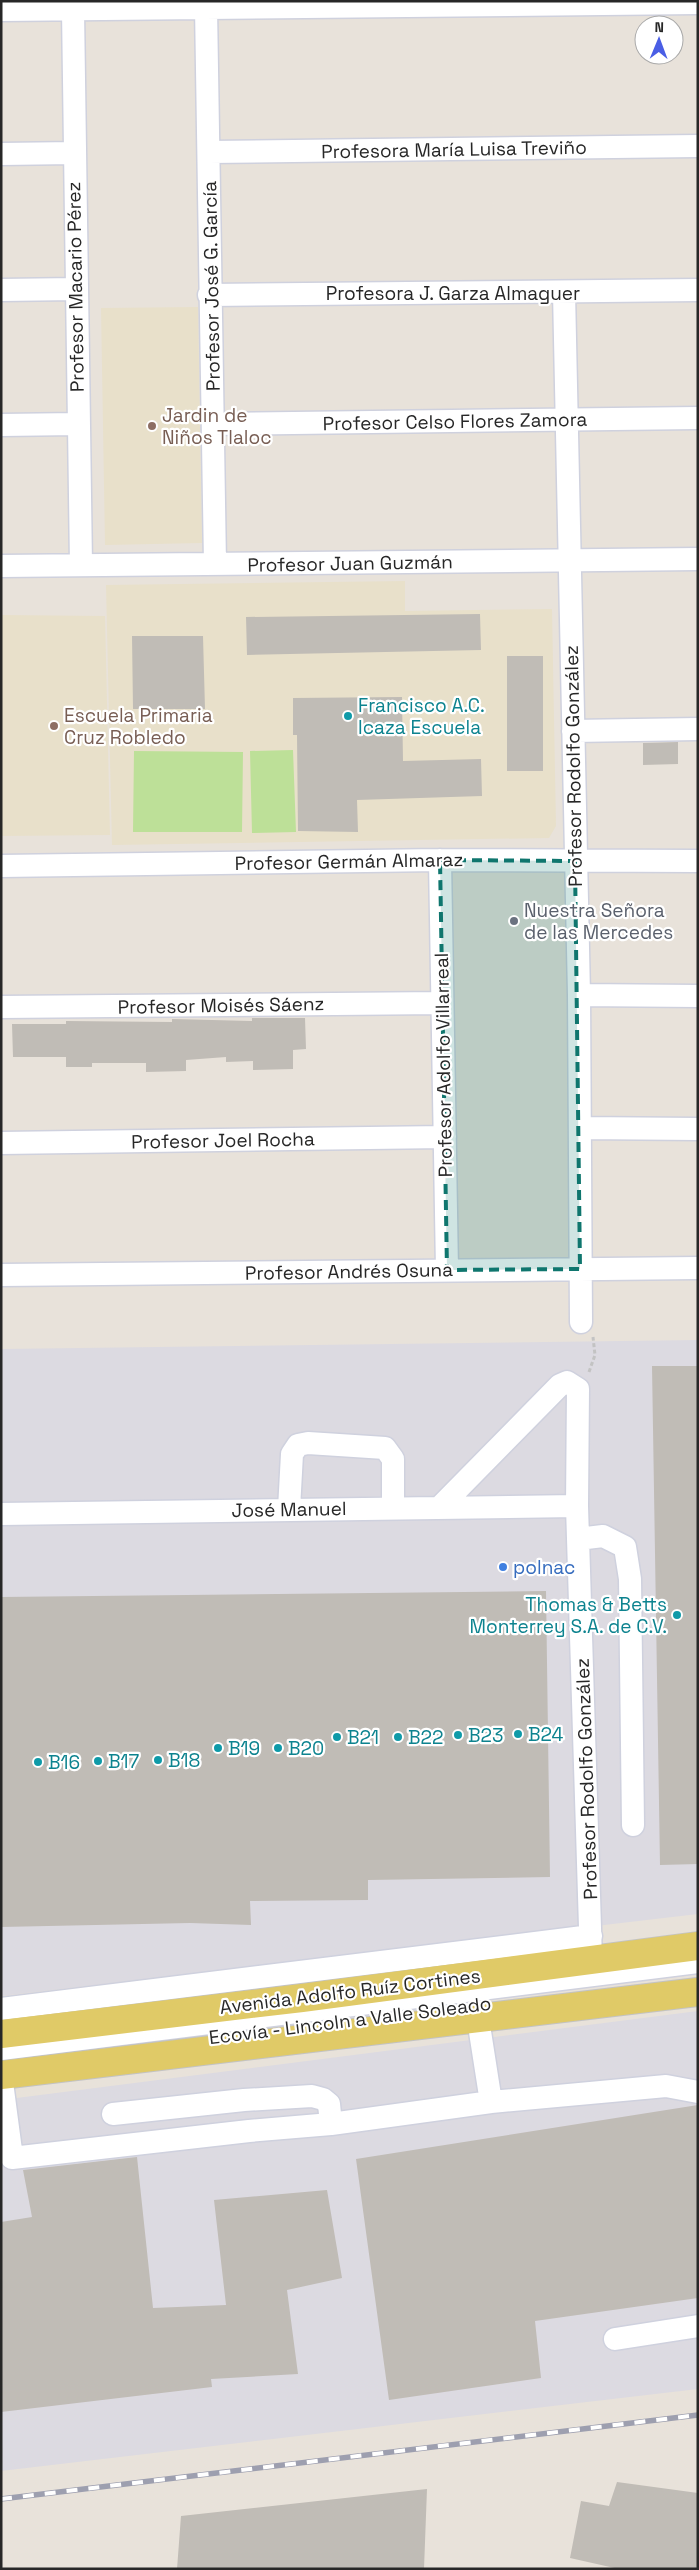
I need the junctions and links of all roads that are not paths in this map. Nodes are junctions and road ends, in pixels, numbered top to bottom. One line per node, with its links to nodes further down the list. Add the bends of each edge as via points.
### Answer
1 (698, 3): 3 (street)
2 (139, 5): 3 (street); 5 (street)
3 (206, 7): 7 (street, Profesor José G. García)
4 (1, 10): 5 (street)
5 (74, 10): 8 (street, Profesor Macario Pérez)
6 (698, 146): 7 (street, Profesora María Luisa Treviño)
7 (209, 152): 14 (street, Profesor José G. García)
8 (74, 153): 9 (street); 10 (street, Profesor Macario Pérez)
9 (1, 154)
10 (76, 289): 11 (street); 17 (street, Profesor Macario Pérez)
11 (1, 290)
12 (698, 290): 13 (street, Profesora J. Garza Almaguer)
13 (564, 292): 14 (street, Profesora J. Garza Almaguer); 16 (street, Profesor Rodolfo González)
14 (209, 294): 18 (street, Profesor José G. García)
15 (698, 418): 16 (street, Profesor Celso Flores Zamora)
16 (567, 420): 18 (street, Profesor Celso Flores Zamora); 21 (street, Profesor Rodolfo González)
17 (77, 424): 19 (street); 23 (street, Profesor Macario Pérez)
18 (212, 424): 22 (street, Profesor José G. García)
19 (1, 425)
20 (698, 559): 21 (street, Profesor Juan Guzmán)
21 (570, 560): 22 (street, Profesor Juan Guzmán); 26 (street, Profesor Rodolfo González)
22 (214, 564): 23 (street, Profesor Juan Guzmán)
23 (81, 565): 24 (street, Profesor Juan Guzmán)
24 (1, 566)
25 (698, 729): 26 (street)
26 (573, 731): 28 (street, Profesor Rodolfo González)
27 (440, 860): 28 (street, Profesor Germán Almaraz); 30 (street, Profesor Germán Almaraz); 33 (street, Profesor Adolfo Villarreal)
28 (574, 861): 29 (street, Profesor Germán Almaraz); 31 (street, Profesor Rodolfo González)
29 (698, 861)
30 (1, 866)
31 (579, 996): 32 (street); 35 (street, Profesor Rodolfo González)
32 (698, 996)
33 (441, 1003): 34 (street, Profesor Moisés Sáenz); 37 (street, Profesor Adolfo Villarreal)
34 (1, 1007)
35 (580, 1128): 36 (street); 40 (street, Profesor Rodolfo González)
36 (698, 1129)
37 (444, 1137): 38 (street, Profesor Joel Rocha); 41 (street, Profesor Adolfo Villarreal)
38 (1, 1143)
39 (698, 1268): 40 (street, Profesor Andrés Osuna)
40 (580, 1269): 41 (street, Profesor Andrés Osuna); 43 (street, Profesor Rodolfo González)
41 (447, 1270): 42 (street, Profesor Andrés Osuna)
42 (1, 1275)
43 (581, 1322)
44 (577, 1506): 45 (street, José Manuel); 45 (street, Profesor Rodolfo González, via 578,1389 567,1382 560,1385); 49 (street, Profesor Rodolfo González)
45 (440, 1507): 46 (street, José Manuel)
46 (393, 1508): 47 (street, José Manuel); 47 (street, via 393,1459 385,1448 308,1443 298,1446 292,1454)
47 (289, 1509): 48 (street, José Manuel)
48 (1, 1514)
49 (578, 1539): 50 (street, via 603,1536 625,1547 630,1579); 52 (street, Profesor Rodolfo González)
50 (633, 1826)
51 (698, 1946): 52 (main road, Avenida Adolfo Ruíz Cortines)
52 (591, 1948): 56 (street); 58 (main road, Avenida Adolfo Ruíz Cortines, via 302,1998)
53 (698, 1962): 59 (street)
54 (698, 1977): 60 (street, Ecovía - Lincoln a Valle Soleado)
55 (698, 1992): 57 (main road)
56 (1, 2009)
57 (478, 2019): 61 (main road); 64 (street)
58 (1, 2034)
59 (1, 2050)
60 (1, 2063)
61 (1, 2075): 68 (street)
62 (698, 2092): 64 (street, via 666,2086)
63 (244, 2100): 65 (street); 66 (street, via 318,2097 329,2104); 67 (street)
64 (491, 2102): 66 (street)
65 (113, 2114)
66 (331, 2124): 67 (street)
67 (249, 2131): 68 (street)
68 (7, 2158)
69 (698, 2326): 70 (street)
70 (615, 2339)

